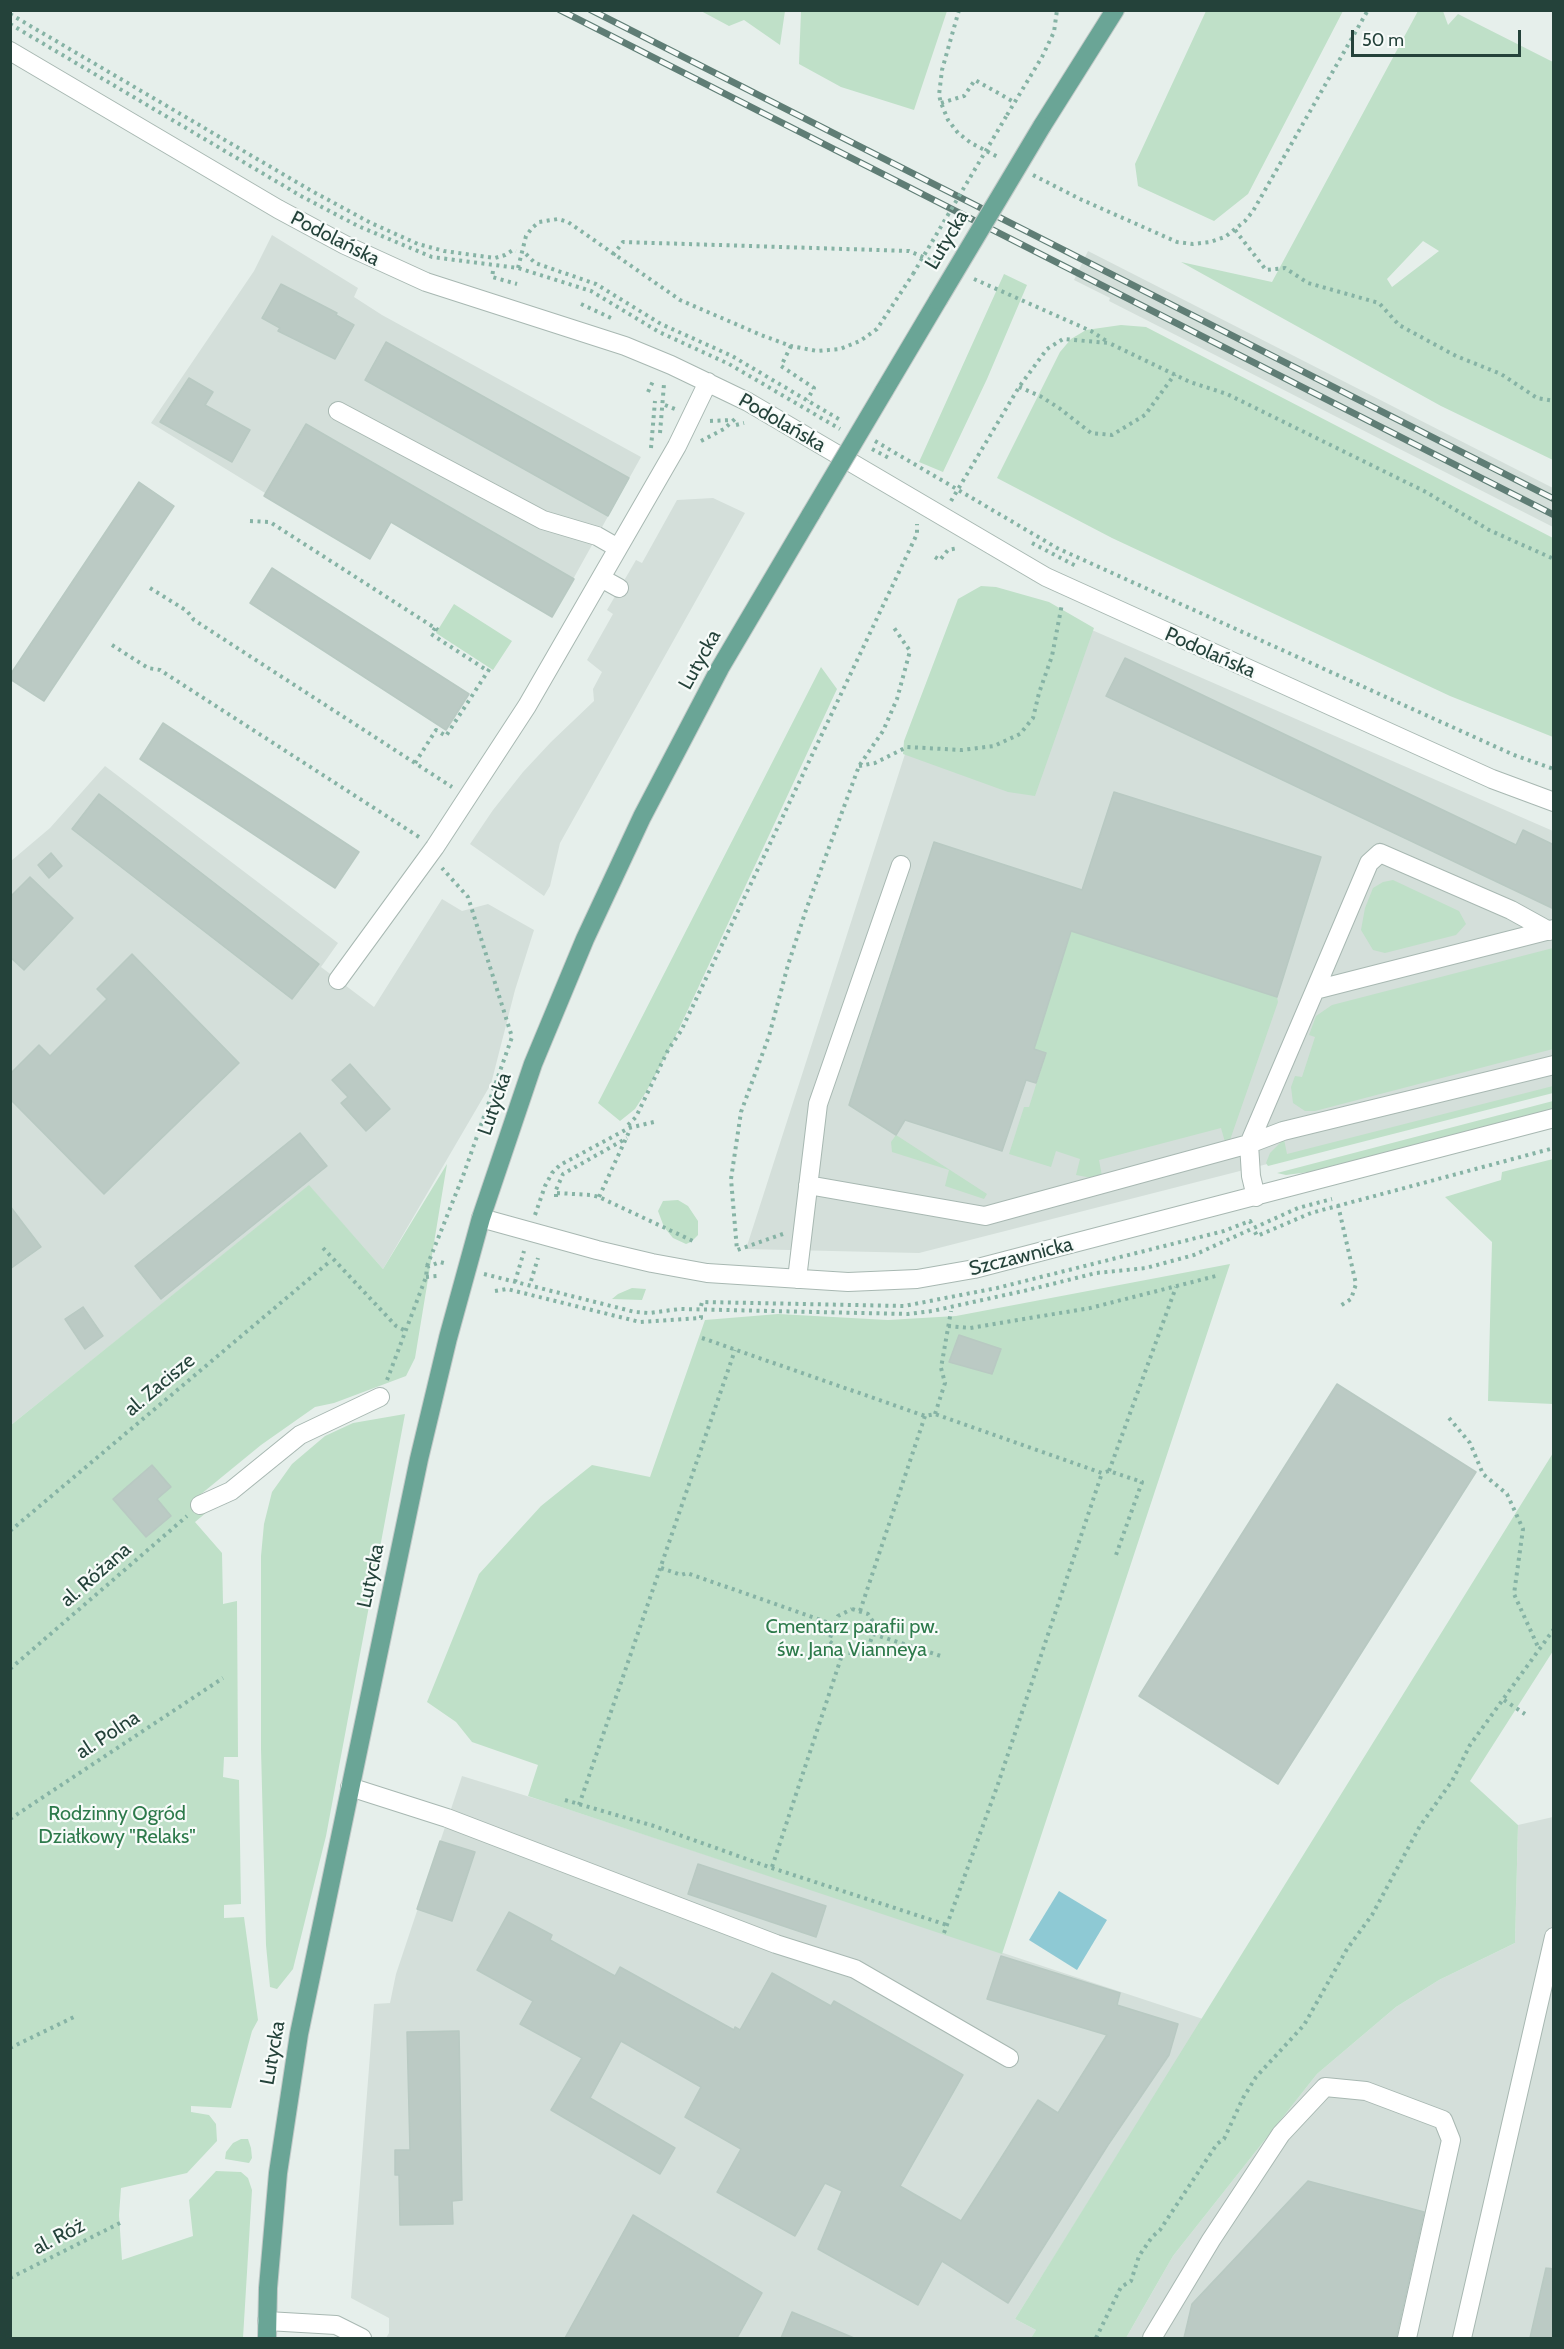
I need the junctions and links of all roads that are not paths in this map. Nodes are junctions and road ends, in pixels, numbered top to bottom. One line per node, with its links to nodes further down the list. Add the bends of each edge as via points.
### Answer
1 (1115, 10): 18 (main road, Lutycka, bridge, via 720,668 642,817 585,939 533,1064)
2 (10, 51): 3 (street, Podolańska, via 355,250 426,282 625,346)
3 (708, 382): 5 (street, via 668,445); 8 (street, Podolańska, via 1046,578 1492,779)
4 (338, 411): 5 (street, via 543,520 597,536)
5 (618, 548): 6 (street)
6 (601, 578): 7 (street); 11 (street, via 527,706 468,797)
7 (620, 588)
8 (1554, 802)
9 (901, 865): 16 (street, via 818,1104)
10 (1551, 930): 12 (street); 12 (street, via 1380,853 1369,863)
11 (338, 980)
12 (1315, 990): 15 (street)
13 (1554, 1065): 15 (street, via 1283,1131)
14 (1554, 1118): 17 (street, Szczawnicka)
15 (1249, 1144): 16 (street, via 985,1216); 17 (street)
16 (808, 1185): 19 (street)
17 (1256, 1197): 19 (street, Szczawnicka, via 948,1274 883,1281)
18 (481, 1218): 19 (street, Szczawnicka, via 652,1263 707,1273); 22 (main road, Lutycka, via 422,1448)
19 (797, 1279)
20 (380, 1397): 21 (street, via 300,1435 231,1491)
21 (201, 1505)
22 (350, 1787): 24 (street, via 447,1818 777,1944 855,1969); 25 (main road, Lutycka, via 287,2102 272,2233)
23 (1554, 1937): 29 (street)
24 (1009, 2058)
25 (267, 2330): 26 (street, via 336,2325)
26 (362, 2338)
27 (1152, 2338): 28 (street, via 1281,2134 1325,2087 1366,2091 1443,2120 1451,2140)
28 (1407, 2338)
29 (1462, 2338)

